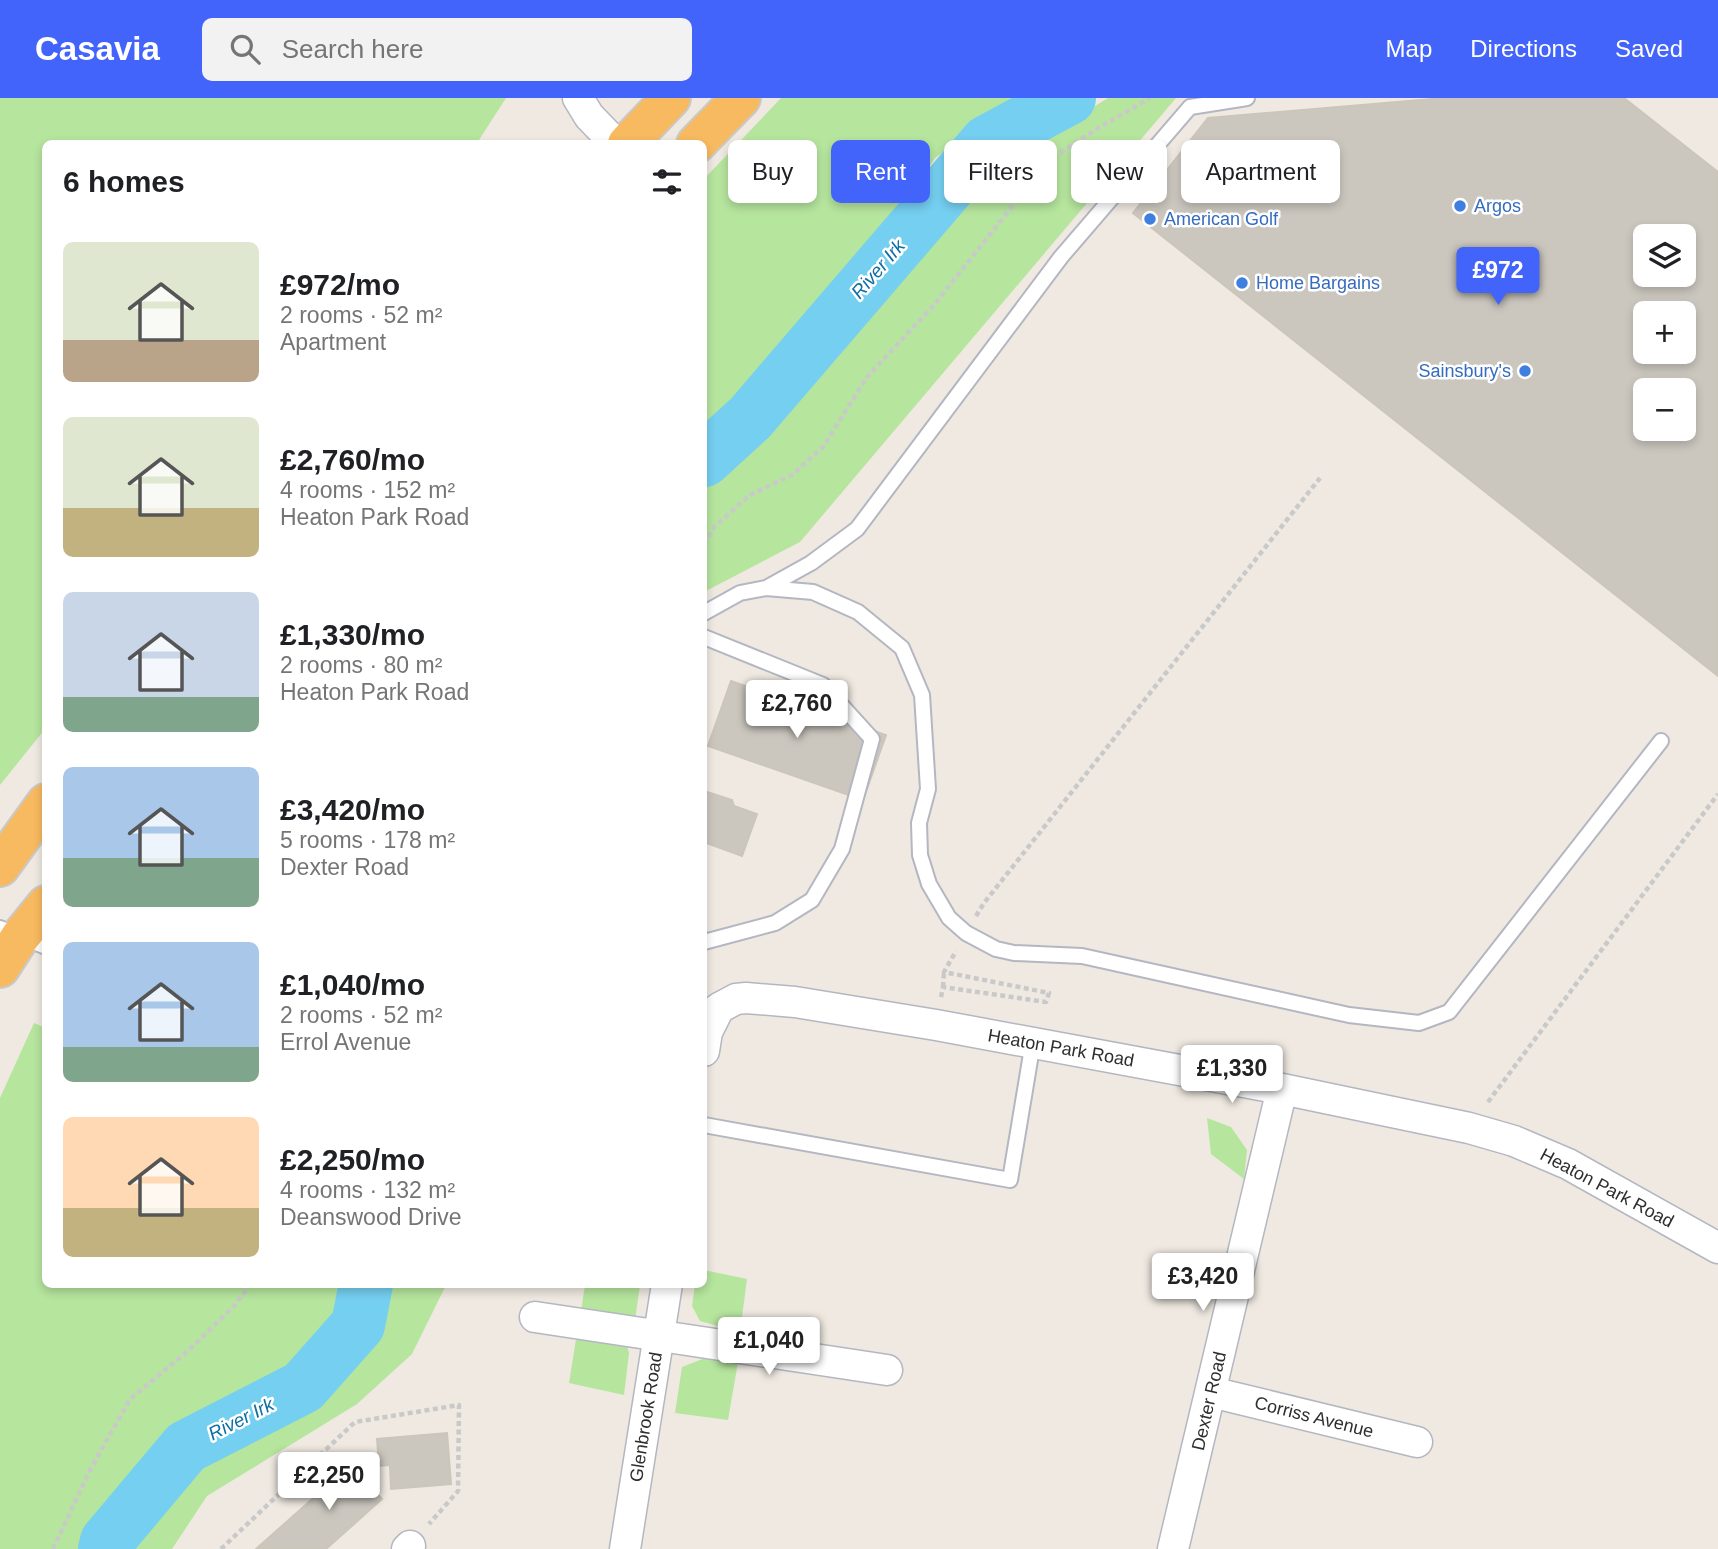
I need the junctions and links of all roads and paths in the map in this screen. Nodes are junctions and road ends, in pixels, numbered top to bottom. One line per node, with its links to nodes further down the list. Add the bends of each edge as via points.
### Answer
1 (579, 98): 6 (street)
2 (671, 98): 7 (highway)
3 (741, 98): 8 (highway)
4 (1150, 98): 10 (path, via 1049,160 934,305 867,377 824,447 792,475 750,495)
5 (1248, 98): 11 (lane, via 1190,107 1061,257 857,529 811,563)
6 (612, 140)
7 (631, 140)
8 (700, 140)
9 (1320, 478): 19 (path, via 984,903)
10 (707, 539)
11 (766, 588): 12 (lane, via 740,593); 19 (lane, via 813,592 858,612 902,648 922,695 928,789 919,823 920,855 929,884 948,918)
12 (707, 610)
13 (707, 638): 21 (lane, via 823,685 872,739 842,849 812,900 775,923)
14 (1661, 741): 19 (lane, via 1449,1012 1419,1023 1349,1015 1082,956 1014,953)
15 (1718, 794): 30 (path)
16 (42, 809): 17 (highway)
17 (0, 867)
18 (42, 910): 20 (highway)
19 (967, 933): 23 (path)
20 (16, 940): 22 (highway)
21 (707, 941)
22 (0, 968)
23 (944, 972): 24 (path); 24 (path, via 1049,993 1046,1002)
24 (943, 987): 25 (path)
25 (936, 1025): 26 (street, Heaton Park Road, via 747,998 727,1003); 27 (street, Heaton Park Road)
26 (707, 1031)
27 (1033, 1042): 28 (street, Heaton Park Road); 29 (lane, via 1010,1180)
28 (1282, 1089): 30 (street, Heaton Park Road); 37 (street, Dexter Road)
29 (707, 1126)
30 (1469, 1128): 31 (street, Heaton Park Road, via 1568,1164)
31 (1716, 1241)
32 (248, 1288): 40 (path, via 188,1351 130,1399)
33 (666, 1288): 35 (street, Glenbrook Road)
34 (535, 1317): 35 (street)
35 (659, 1335): 36 (street); 42 (street, Glenbrook Road)
36 (887, 1370)
37 (1211, 1392): 38 (street, Corriss Avenue); 43 (street, Dexter Road)
38 (1417, 1442)
39 (409, 1547): 41 (path, via 458,1491 459,1405 355,1422)
40 (53, 1549)
41 (221, 1549)
42 (625, 1549)
43 (1173, 1549)

